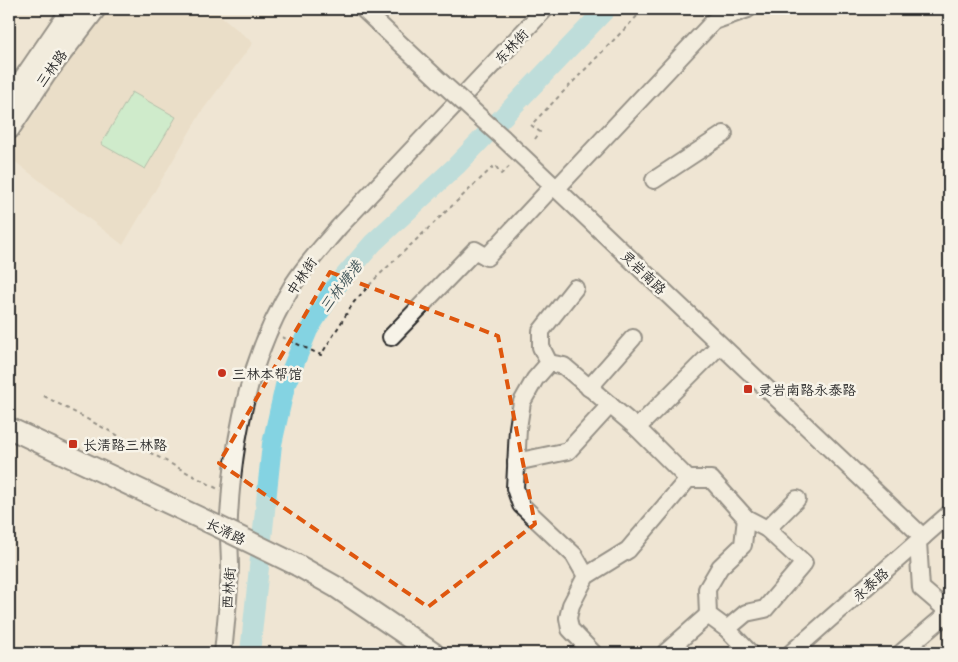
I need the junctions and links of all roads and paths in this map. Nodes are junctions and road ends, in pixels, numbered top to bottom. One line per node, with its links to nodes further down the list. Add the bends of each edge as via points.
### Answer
1 (72, 9): 8 (main road, 三林路)
2 (95, 9): 9 (main road, 三林路, via 46,73)
3 (363, 9): 14 (street, 灵岩南路, bridge)
4 (545, 9): 7 (street, 东林街)
5 (644, 9): 11 (path, via 532,125 540,132)
6 (748, 9): 14 (street, via 714,21)
7 (476, 83): 16 (street, 中林街, via 312,258)
8 (9, 101)
9 (9, 129)
10 (724, 134): 13 (street)
11 (535, 139)
12 (510, 166): 16 (path, via 502,174 495,165 382,273 354,302 321,354)
13 (654, 180)
14 (556, 187): 17 (street, via 487,257 475,250); 19 (street, 灵岩南路)
15 (575, 288): 20 (street, via 541,331 541,347)
16 (269, 331): 32 (street, 中林街, via 244,410)
17 (391, 337)
18 (633, 338): 21 (street)
19 (720, 345): 25 (street); 34 (street, 灵岩南路)
20 (549, 363): 21 (street, via 564,366); 26 (street, via 522,402)
21 (590, 388): 23 (street)
22 (44, 396): 28 (path)
23 (610, 405): 25 (street); 26 (street, via 568,450)
24 (9, 428): 32 (main road, 长清路)
25 (637, 428): 27 (street)
26 (516, 462): 35 (street, via 514,488 521,505 574,555)
27 (688, 479): 31 (street, via 711,480); 35 (street, via 628,550)
28 (224, 492)
29 (797, 499): 33 (street)
30 (949, 514): 34 (street, 永泰路)
31 (746, 518): 33 (street); 37 (street, via 743,546 720,567 707,589)
32 (223, 524): 39 (street, 西林街, via 230,567); 40 (main road, 长清路, bridge, via 336,587)
33 (767, 529): 38 (street, via 804,563 765,610 746,613)
34 (920, 540): 36 (street, via 921,588); 44 (street, 永泰路)
35 (586, 576): 41 (street, via 568,618 570,629)
36 (949, 612): 45 (street)
37 (708, 614): 38 (street); 42 (street)
38 (727, 630): 43 (street)
39 (223, 653)
40 (433, 653)
41 (593, 653)
42 (665, 653)
43 (750, 653)
44 (791, 653)
45 (902, 653)

